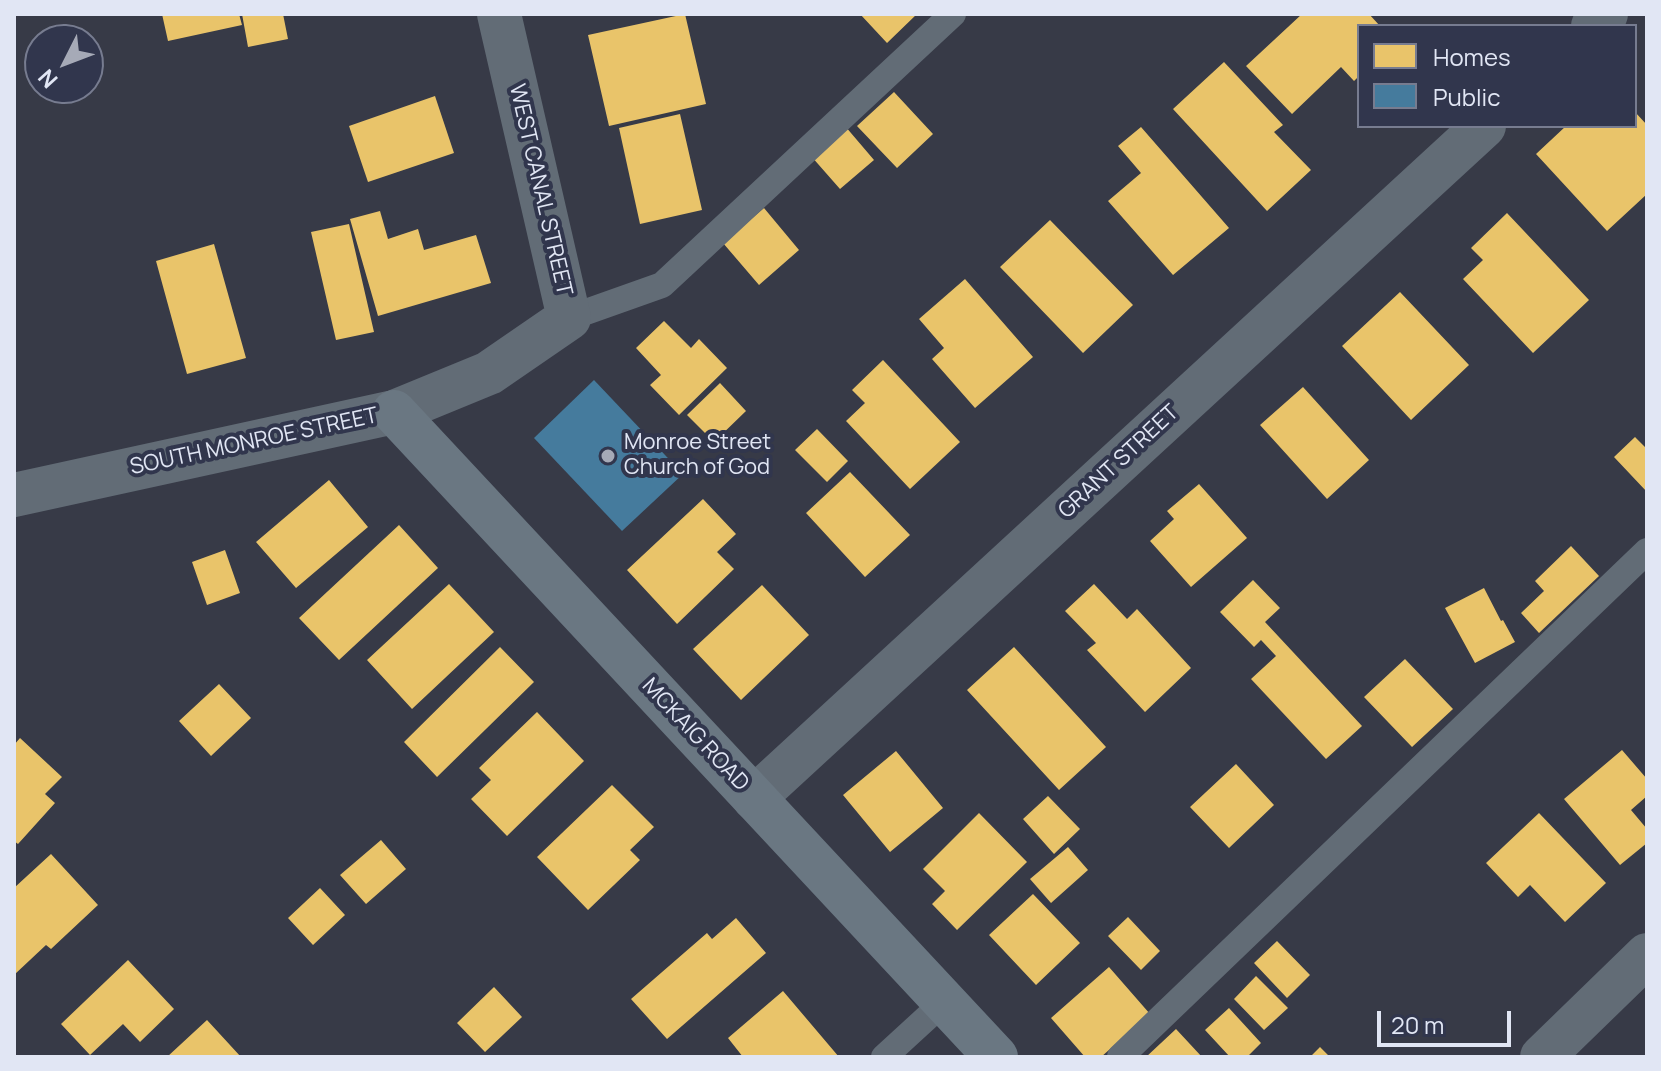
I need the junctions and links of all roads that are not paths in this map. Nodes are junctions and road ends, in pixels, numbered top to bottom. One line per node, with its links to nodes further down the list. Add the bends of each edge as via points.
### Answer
1 (499, 14): 4 (street, WEST CANAL STREET)
2 (953, 14): 4 (lane, via 662,285)
3 (1482, 128): 9 (street, GRANT STREET)
4 (569, 318): 5 (street, WEST CANAL STREET)
5 (489, 373): 6 (street, SOUTH MONROE STREET)
6 (394, 412): 7 (street, SOUTH MONROE STREET); 9 (street, MCKAIG ROAD)
7 (14, 495)
8 (1647, 551): 14 (lane)
9 (754, 798): 11 (street, MCKAIG ROAD)
10 (1647, 955): 15 (street)
11 (944, 1002): 12 (lane); 13 (street, MCKAIG ROAD)
12 (884, 1057)
13 (996, 1057)
14 (1120, 1057)
15 (1542, 1057)

